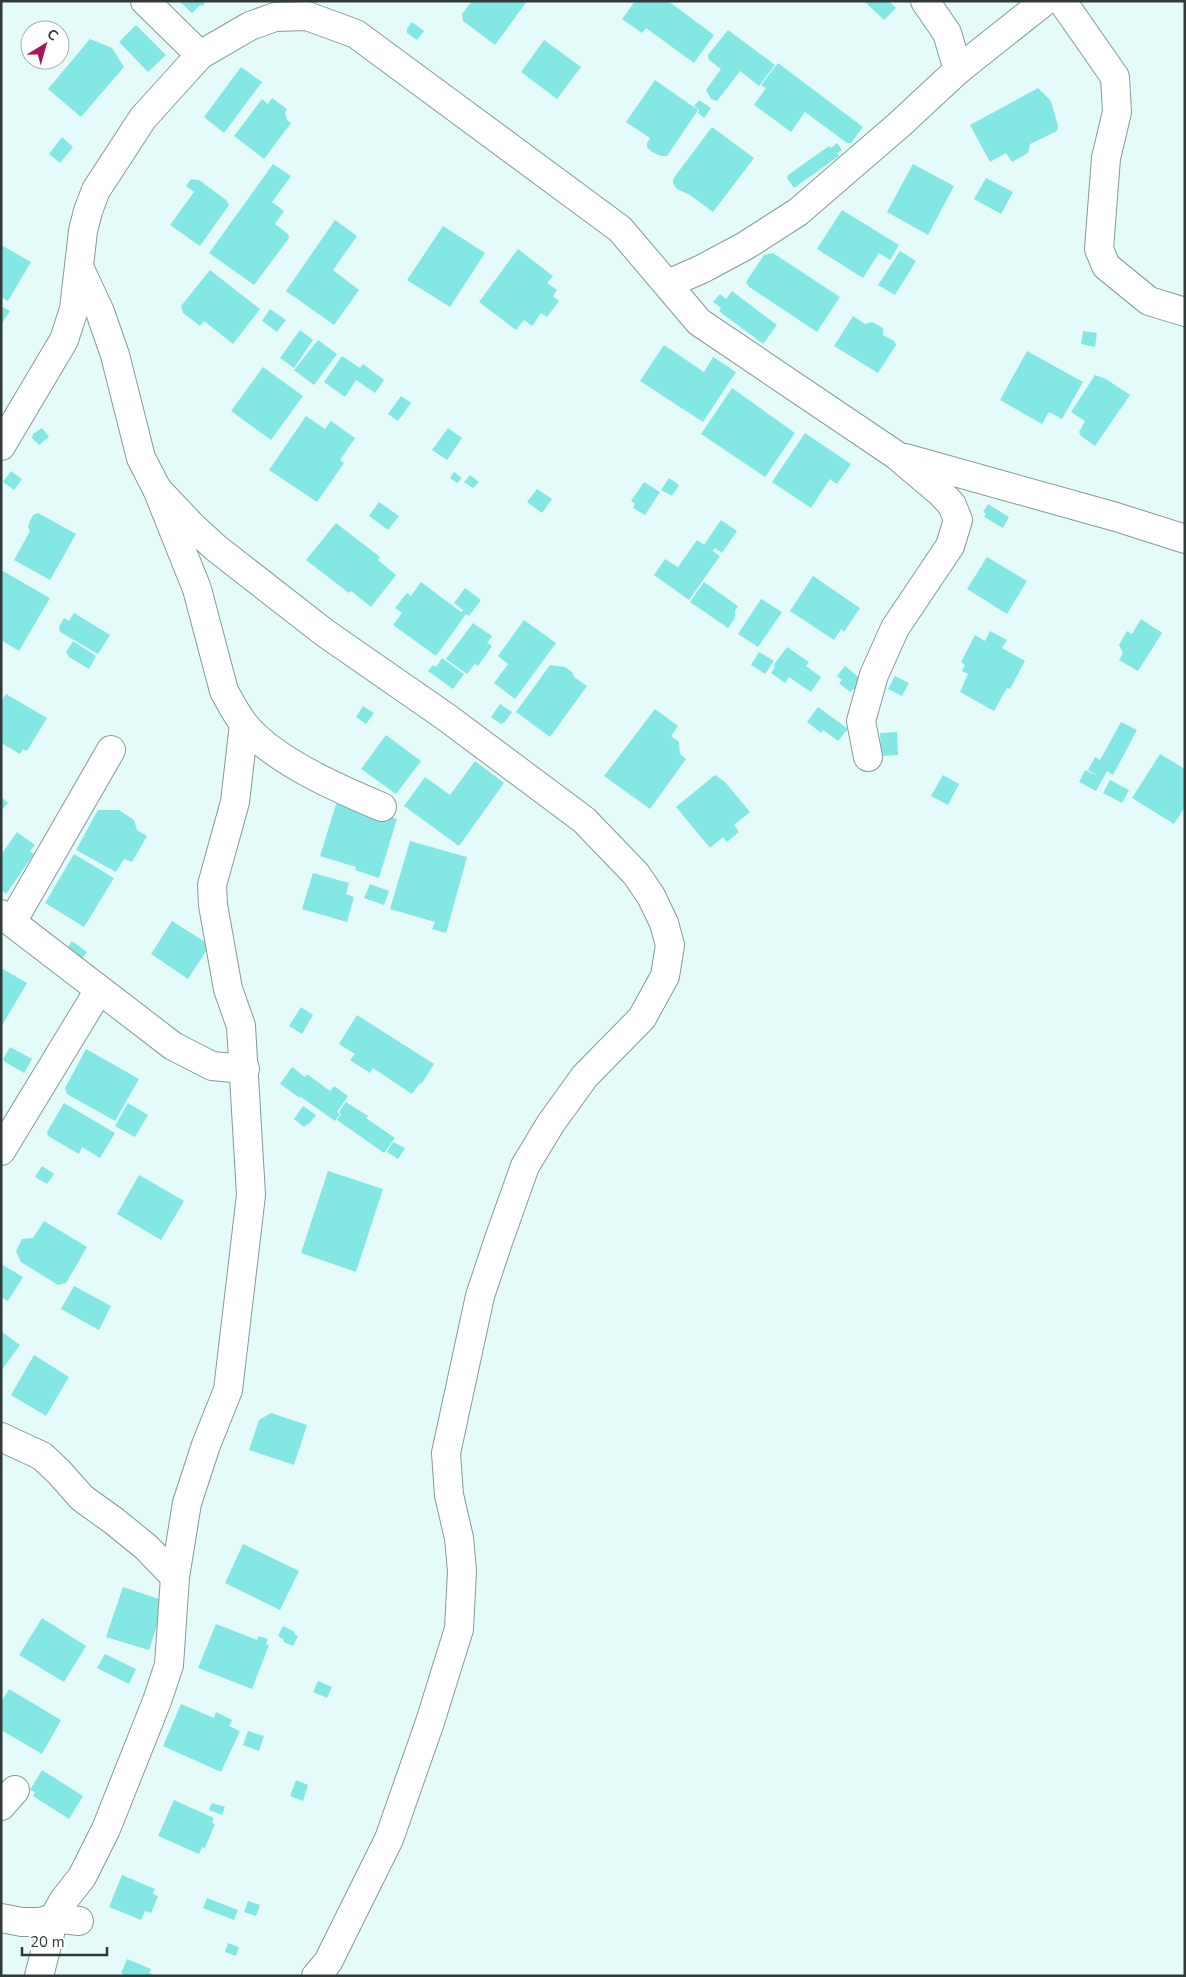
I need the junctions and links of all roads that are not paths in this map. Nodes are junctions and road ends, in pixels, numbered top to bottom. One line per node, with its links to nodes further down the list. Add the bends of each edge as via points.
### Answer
1 (145, 1): 5 (street)
2 (925, 1): 6 (street, via 947,33)
3 (1045, 1): 6 (street)
4 (1062, 1): 9 (street, via 1115,77 1117,112 1106,158 1099,249 1106,266 1148,300)
5 (200, 55): 7 (street, via 143,118 96,190 83,231); 8 (street, via 250,26 275,17 307,16 356,34 620,230)
6 (958, 70): 8 (street, via 798,212 745,246)
7 (80, 269): 10 (street, via 74,309 64,340); 12 (street, via 115,355 141,458)
8 (668, 284): 11 (street, via 698,322)
9 (1185, 312)
10 (1, 446)
11 (896, 455): 13 (street); 16 (street, via 941,493 952,505 958,520 950,546 894,628 874,675 860,721)
12 (157, 488): 14 (street, via 197,590 224,691); 27 (street, via 216,548 325,633 584,820 651,896 670,944 665,976 642,1018 585,1076 525,1166 499,1239 480,1296 446,1453 449,1495 462,1571 459,1629 389,1839 328,1962)
13 (1185, 539)
14 (244, 724): 17 (street, via 261,742 283,757 337,788); 20 (street, via 235,802 212,885 228,989 241,1026)
15 (111, 750): 18 (street)
16 (868, 757)
17 (382, 807)
18 (6, 918): 19 (street)
19 (99, 990): 20 (street, via 173,1046 212,1066); 21 (street)
20 (245, 1069): 23 (street, via 251,1195 228,1390 187,1503)
21 (1, 1151)
22 (1, 1437): 23 (street, via 42,1456 82,1498 146,1547)
23 (175, 1577): 25 (street, via 169,1665 106,1829 82,1877 63,1900)
24 (1, 1918): 25 (street, via 22,1922)
25 (66, 1919): 26 (street)
26 (39, 1976)
27 (316, 1976)

